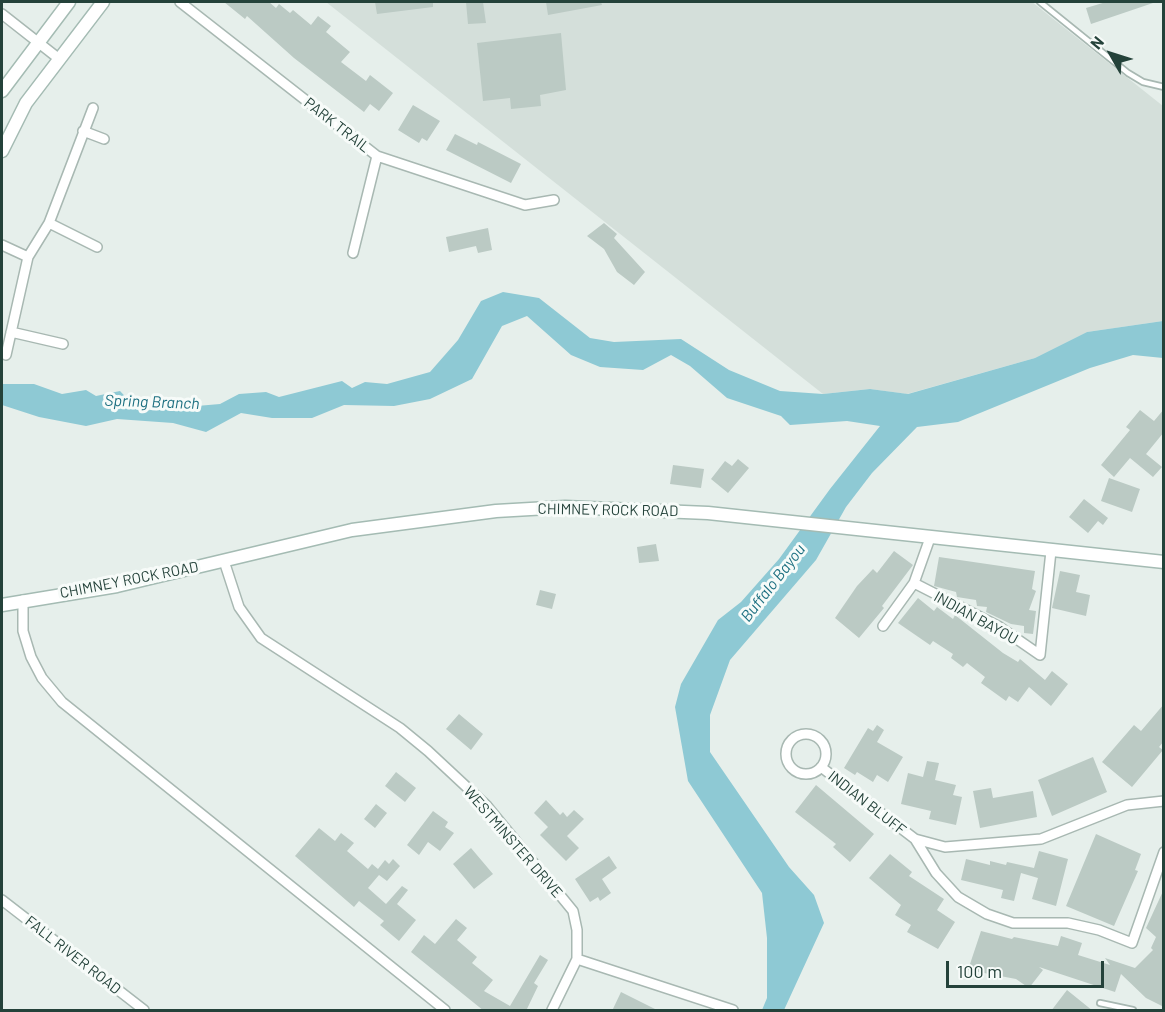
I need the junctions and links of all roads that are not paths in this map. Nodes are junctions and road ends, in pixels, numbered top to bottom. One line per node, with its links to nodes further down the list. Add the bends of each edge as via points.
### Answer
1 (69, 2): 6 (main road)
2 (103, 2): 7 (main road)
3 (180, 2): 14 (street, PARK TRAIL)
4 (1040, 2): 8 (lane, via 1128,73)
5 (2, 14): 6 (street)
6 (36, 42): 7 (street); 9 (main road)
7 (58, 58): 13 (main road, via 26,103)
8 (1164, 87)
9 (2, 91)
10 (93, 108): 11 (street)
11 (83, 131): 12 (street); 16 (street)
12 (104, 139)
13 (2, 151)
14 (377, 156): 15 (street, PARK TRAIL, via 525,205); 19 (street)
15 (554, 200)
16 (49, 223): 18 (street); 20 (street)
17 (2, 245): 20 (street)
18 (97, 247)
19 (353, 253)
20 (28, 257): 21 (street)
21 (11, 332): 22 (street); 23 (street)
22 (63, 344)
23 (6, 355)
24 (930, 538): 25 (main road, CHIMNEY ROCK ROAD); 26 (main road, CHIMNEY ROCK ROAD, via 622,507 565,507 496,511 352,530); 28 (street)
25 (1052, 551): 27 (main road, CHIMNEY ROCK ROAD); 28 (street, INDIAN BAYOU, via 1040,656 998,626)
26 (224, 561): 30 (main road, CHIMNEY ROCK ROAD, via 117,586); 38 (street, WESTMINSTER DRIVE, via 239,607 261,638 400,728 486,806 573,910)
27 (1164, 562)
28 (915, 583): 32 (street)
29 (2, 595): 30 (main road, CHIMNEY ROCK ROAD)
30 (23, 600): 31 (main road, CHIMNEY ROCK ROAD); 41 (street, via 23,631 31,657 62,702)
31 (2, 605)
32 (883, 626)
33 (821, 767): 33 (street, INDIAN BLUFF, via 826,752 820,740 801,734 790,742 786,748 787,761 796,771 811,773); 35 (street, INDIAN BLUFF)
34 (1164, 801): 35 (street, via 1127,805 1041,839 945,847)
35 (915, 839): 36 (street, INDIAN BLUFF, via 936,873 958,897 987,914 1013,923 1068,923 1131,943)
36 (1164, 852)
37 (2, 900): 40 (street, FALL RIVER ROAD)
38 (577, 959): 42 (street, WESTMINSTER DRIVE); 43 (street)
39 (1100, 1003): 44 (lane)
40 (144, 1011)
41 (445, 1011)
42 (552, 1011)
43 (733, 1011)
44 (1133, 1011)

